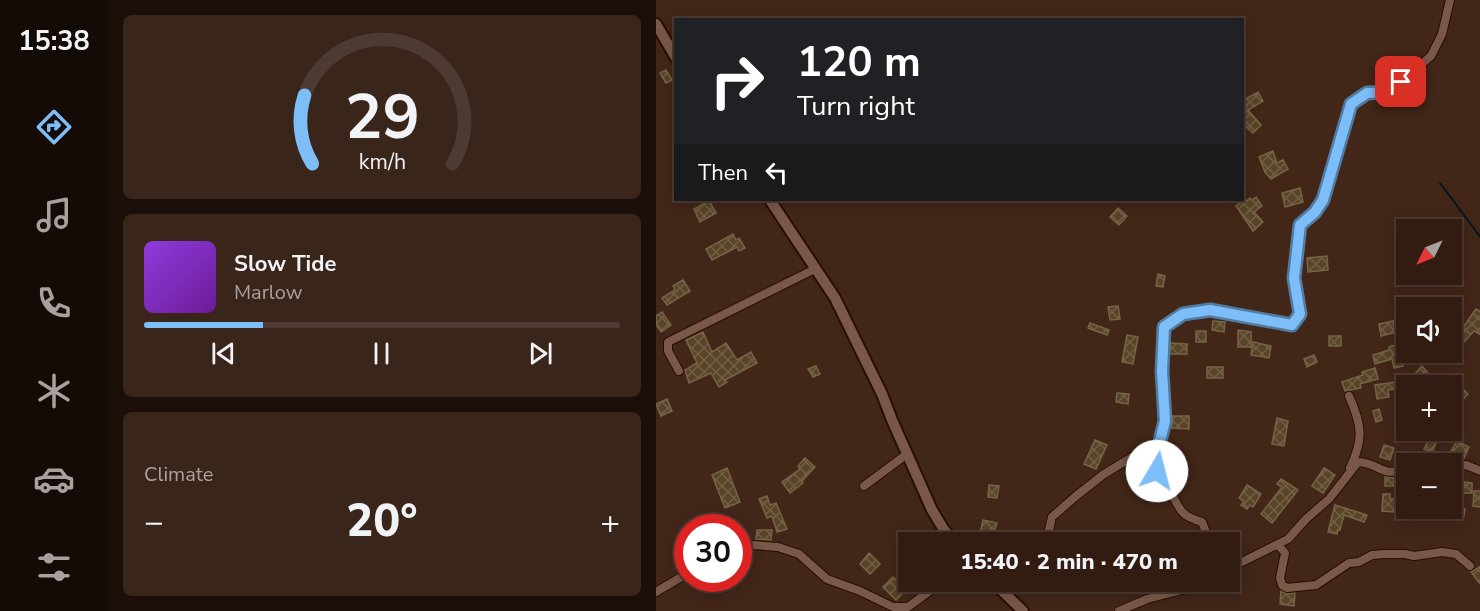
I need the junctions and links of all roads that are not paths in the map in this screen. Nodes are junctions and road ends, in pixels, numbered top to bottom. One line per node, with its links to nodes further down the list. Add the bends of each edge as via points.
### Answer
1 (1450, 0): 8 (street, via 1442,34 1431,56 1385,92 1367,93 1351,104 1323,200 1300,225 1294,278 1300,314 1292,325 1210,310 1183,314 1164,327)
2 (656, 24): 3 (street)
3 (674, 55)
4 (771, 201): 5 (street)
5 (815, 269): 6 (street, via 668,342 668,351); 9 (street, via 835,298)
6 (679, 371)
7 (1349, 396): 13 (street, via 1361,434)
8 (1162, 439): 16 (street, via 1076,496 1052,518); 17 (street, via 1157,471 1177,507 1186,517 1202,522)
9 (907, 454): 14 (street); 15 (street)
10 (1462, 466): 11 (street)
11 (1481, 471)
12 (1396, 472): 13 (street, via 1358,462)
13 (1347, 475): 19 (street, via 1329,499)
14 (864, 486)
15 (946, 532)
16 (1049, 532)
17 (1206, 532)
18 (752, 546): 24 (street, via 778,547 799,554 827,579 893,607 908,607)
19 (1279, 546): 20 (street); 21 (street, via 1285,552 1280,578 1287,588 1316,585 1349,562 1372,555 1442,552 1456,554)
20 (1240, 563)
21 (1470, 566)
22 (674, 581): 23 (street)
23 (656, 592)
24 (928, 592)
25 (1004, 592): 27 (street)
26 (1166, 592): 28 (street)
27 (1023, 611)
28 (1119, 611)

